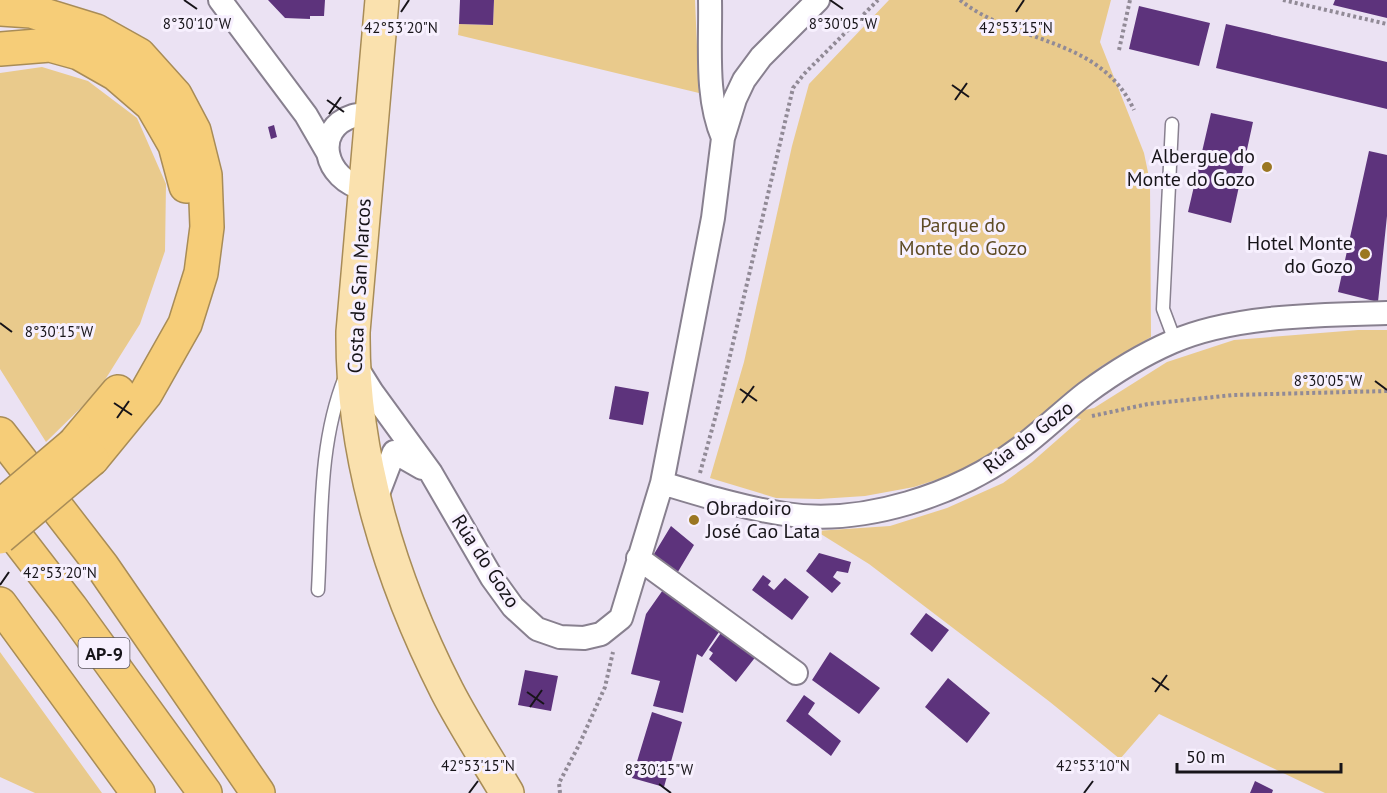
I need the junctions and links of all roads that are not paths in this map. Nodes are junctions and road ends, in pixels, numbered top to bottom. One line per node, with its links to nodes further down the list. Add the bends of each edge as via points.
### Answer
1 (220, 0): 8 (street)
2 (382, 0): 7 (main road, Costa de San Marcos)
3 (710, 0): 11 (street, via 712,98)
4 (818, 0): 11 (street, via 761,57 744,80)
5 (0, 9): 20 (highway, via 31,11 96,31 138,55 175,95 194,131 205,175 207,226 201,273 185,324 146,393)
6 (0, 49): 20 (highway, via 50,45 79,53 116,74 152,105 175,145 186,182 187,227 168,315)
7 (372, 115): 9 (street, via 354,115); 13 (main road, Costa de San Marcos)
8 (306, 116): 9 (street); 12 (street)
9 (339, 123): 12 (street, via 331,135)
10 (1172, 124): 15 (lane, via 1163,309)
11 (723, 138): 23 (street, via 713,218)
12 (328, 153): 13 (street, via 332,168 342,179)
13 (365, 189): 16 (main road, Costa de San Marcos)
14 (1387, 313): 15 (street, Rúa do Gozo, via 1235,323)
15 (1175, 341): 23 (street, Rúa do Gozo, via 1088,392 1020,448 984,471 898,506 830,516 786,514)
16 (352, 360): 17 (street, Rúa do Gozo); 19 (main road, Costa de San Marcos); 29 (lane, via 331,420 324,468)
17 (398, 428): 19 (street, via 388,425); 21 (street); 22 (street, Rúa do Gozo)
18 (0, 434): 34 (highway, via 102,566)
19 (360, 435): 21 (street); 24 (main road, Costa de San Marcos)
20 (83, 451): 25 (highway, bridge); 27 (highway, bridge)
21 (394, 452): 22 (street); 24 (street)
22 (431, 473): 28 (street, Rúa do Gozo, via 492,578 513,607 537,629 560,637 601,634 621,618)
23 (662, 483): 28 (street)
24 (376, 506): 35 (main road, Costa de San Marcos, via 412,612 446,690)
25 (0, 507)
26 (0, 516): 33 (highway, AP-9)
27 (0, 537)
28 (638, 558): 31 (street)
29 (318, 590)
30 (0, 604): 32 (highway, AP-9)
31 (796, 674)
32 (138, 793)
33 (205, 793)
34 (258, 793)
35 (507, 793)

